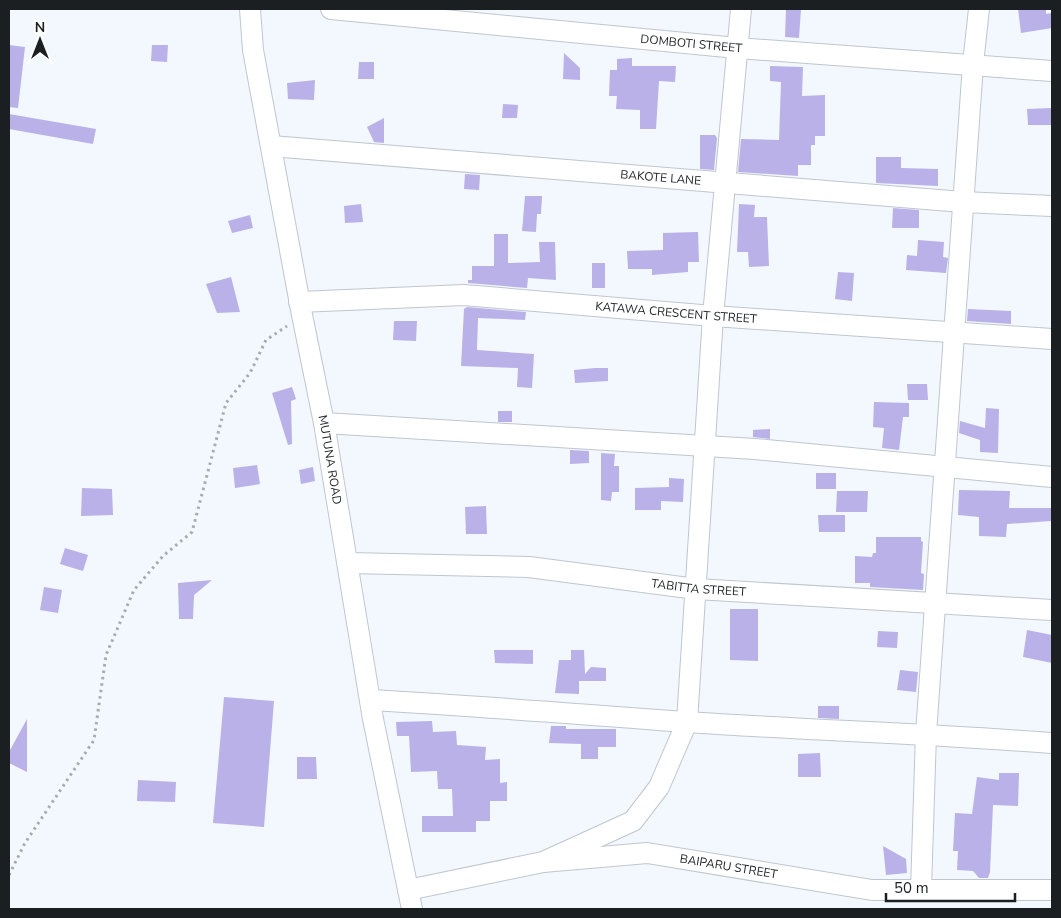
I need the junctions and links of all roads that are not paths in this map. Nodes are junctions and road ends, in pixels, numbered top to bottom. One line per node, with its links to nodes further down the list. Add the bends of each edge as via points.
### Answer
1 (250, 9): 8 (street, MUTUNA ROAD, via 253,50)
2 (331, 9): 5 (street, DOMBOTI STREET)
3 (741, 9): 5 (street)
4 (979, 9): 6 (street)
5 (737, 48): 6 (street, DOMBOTI STREET); 9 (street)
6 (973, 64): 7 (street, DOMBOTI STREET); 10 (street)
7 (1052, 70)
8 (270, 146): 9 (street, BAKOTE LANE); 12 (street, MUTUNA ROAD)
9 (724, 182): 10 (street, BAKOTE LANE); 13 (street)
10 (963, 202): 11 (street, BAKOTE LANE); 14 (street)
11 (1052, 206)
12 (300, 309): 13 (street, KATAWA CRESCENT STREET, via 464,296); 16 (street, MUTUNA ROAD)
13 (713, 316): 14 (street, KATAWA CRESCENT STREET); 17 (street)
14 (954, 333): 15 (street, KATAWA CRESCENT STREET); 18 (street)
15 (1052, 339)
16 (324, 423): 17 (street); 20 (street, MUTUNA ROAD)
17 (705, 445): 18 (street); 21 (street)
18 (945, 466): 19 (street); 22 (street)
19 (1052, 477)
20 (348, 563): 21 (street, TABITTA STREET, via 529,567); 24 (street, MUTUNA ROAD)
21 (696, 589): 22 (street, TABITTA STREET); 25 (street)
22 (936, 604): 23 (street, TABITTA STREET); 26 (street)
23 (1052, 610)
24 (370, 700): 25 (street); 31 (street, MUTUNA ROAD)
25 (687, 722): 26 (street); 28 (street, via 659,787 633,821)
26 (926, 734): 27 (street); 29 (street)
27 (1052, 743)
28 (543, 862): 29 (street, BAIPARU STREET, via 647,853 872,890); 31 (street, BAIPARU STREET)
29 (921, 890): 30 (street, BAIPARU STREET)
30 (1052, 890)
31 (410, 900)

